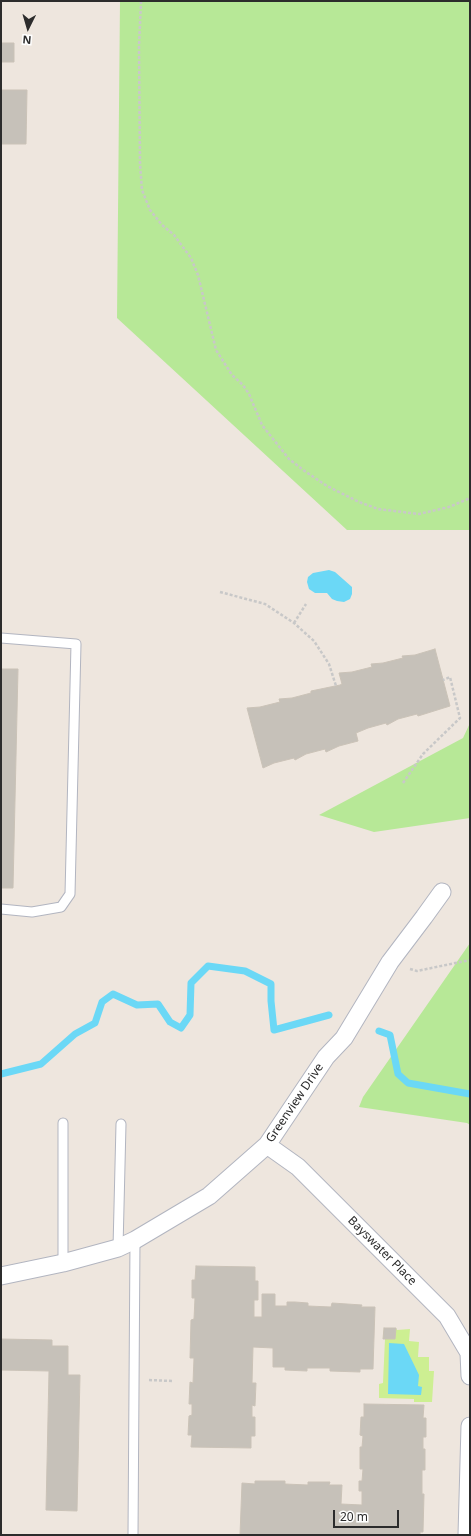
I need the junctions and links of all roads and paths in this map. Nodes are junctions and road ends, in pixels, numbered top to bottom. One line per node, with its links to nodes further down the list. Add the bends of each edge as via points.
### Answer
1 (141, 1): 2 (path, via 139,46 142,190 150,210 174,235 191,258 198,275 216,350 229,371 249,394 262,425 289,458 306,472 327,486 378,509 419,514)
2 (470, 498)
3 (220, 592): 5 (path, via 265,604)
4 (306, 604): 5 (path)
5 (294, 623): 8 (path, via 314,641 329,664)
6 (1, 638): 11 (lane, via 76,644 70,894 61,907 32,912)
7 (443, 680): 9 (path, via 450,677 460,718 423,754)
8 (336, 686)
9 (403, 783)
10 (442, 892): 13 (street, Greenview Drive)
11 (1, 910)
12 (470, 960): 13 (path, via 417,971)
13 (390, 962): 16 (street, Greenview Drive, via 344,1038 326,1057)
14 (63, 1123): 19 (lane)
15 (121, 1124): 18 (lane)
16 (267, 1144): 17 (street, Greenview Drive, via 209,1196); 21 (street, Bayswater Place, via 298,1167 447,1316 469,1353)
17 (135, 1240): 18 (street, Greenview Drive); 22 (lane)
18 (118, 1248): 19 (street, Greenview Drive)
19 (62, 1263): 20 (street, Greenview Drive)
20 (1, 1274)
21 (470, 1376)
22 (133, 1379): 23 (path); 25 (lane)
23 (172, 1381)
24 (470, 1426): 26 (street)
25 (133, 1535)
26 (467, 1535)

